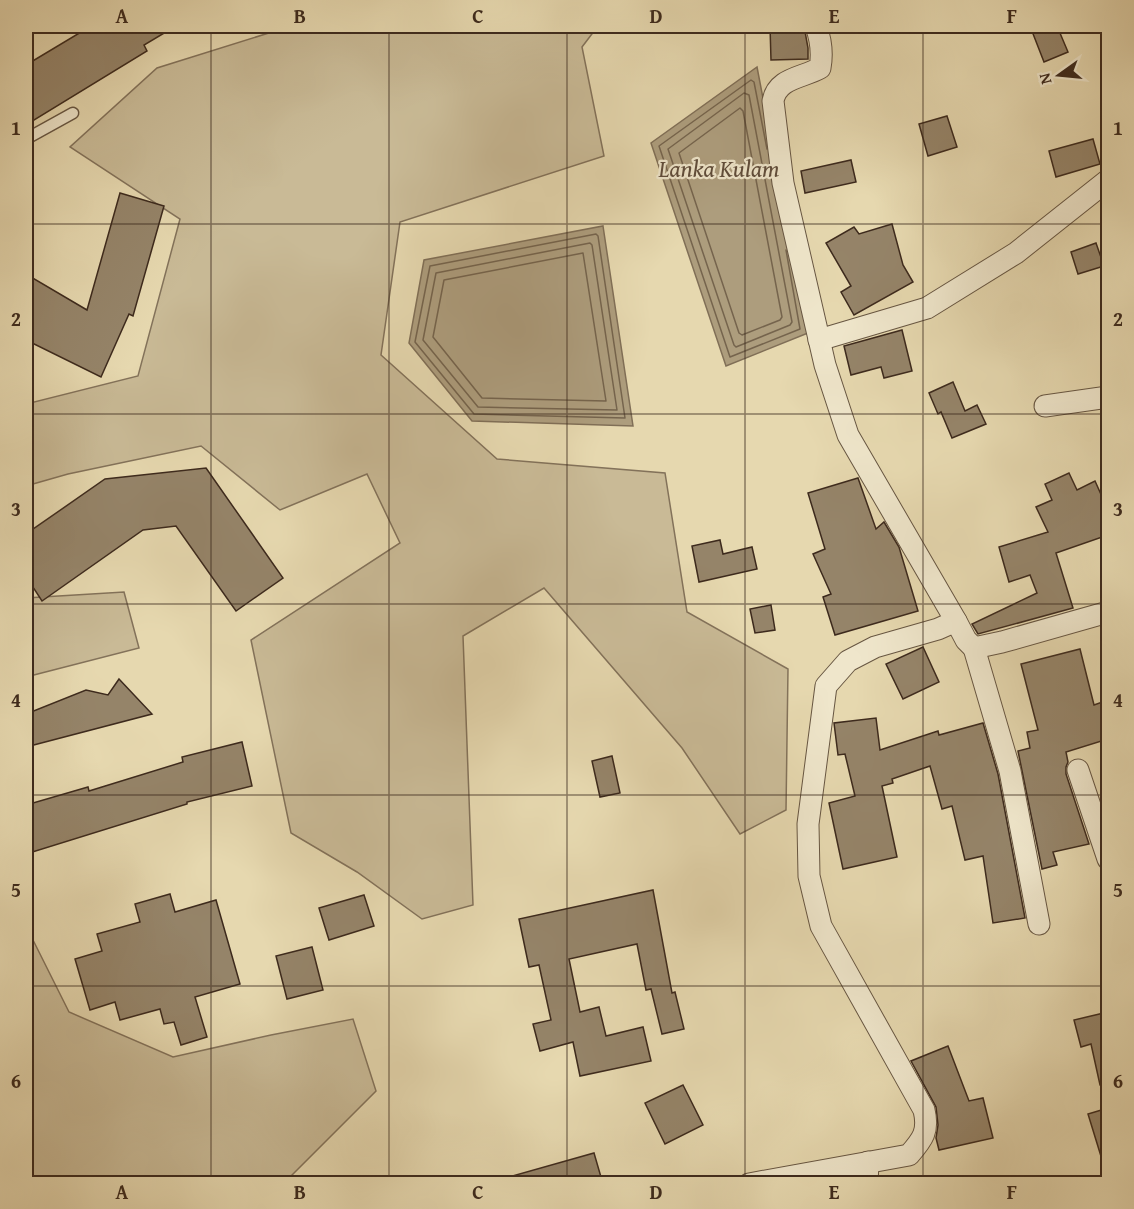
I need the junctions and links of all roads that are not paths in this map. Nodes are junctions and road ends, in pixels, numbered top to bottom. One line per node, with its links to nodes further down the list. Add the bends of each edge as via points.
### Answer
1 (816, 26): 5 (street, via 821,40 820,68 782,84 773,101 783,183)
2 (73, 113): 3 (lane)
3 (26, 139)
4 (1108, 180): 5 (street, via 1016,253 927,308)
5 (819, 340): 9 (street, via 848,435)
6 (1108, 401): 7 (street, via 1108,397)
7 (1045, 406)
8 (1108, 612): 10 (street)
9 (956, 621): 10 (street); 14 (street, via 875,647 848,661 826,686 808,824 809,876 821,926 924,1110 927,1124 909,1155)
10 (974, 648): 13 (street, via 1010,771)
11 (1078, 770): 12 (street)
12 (1108, 859)
13 (1039, 924)
14 (868, 1162): 15 (street); 16 (street)
15 (749, 1184)
16 (867, 1184)

